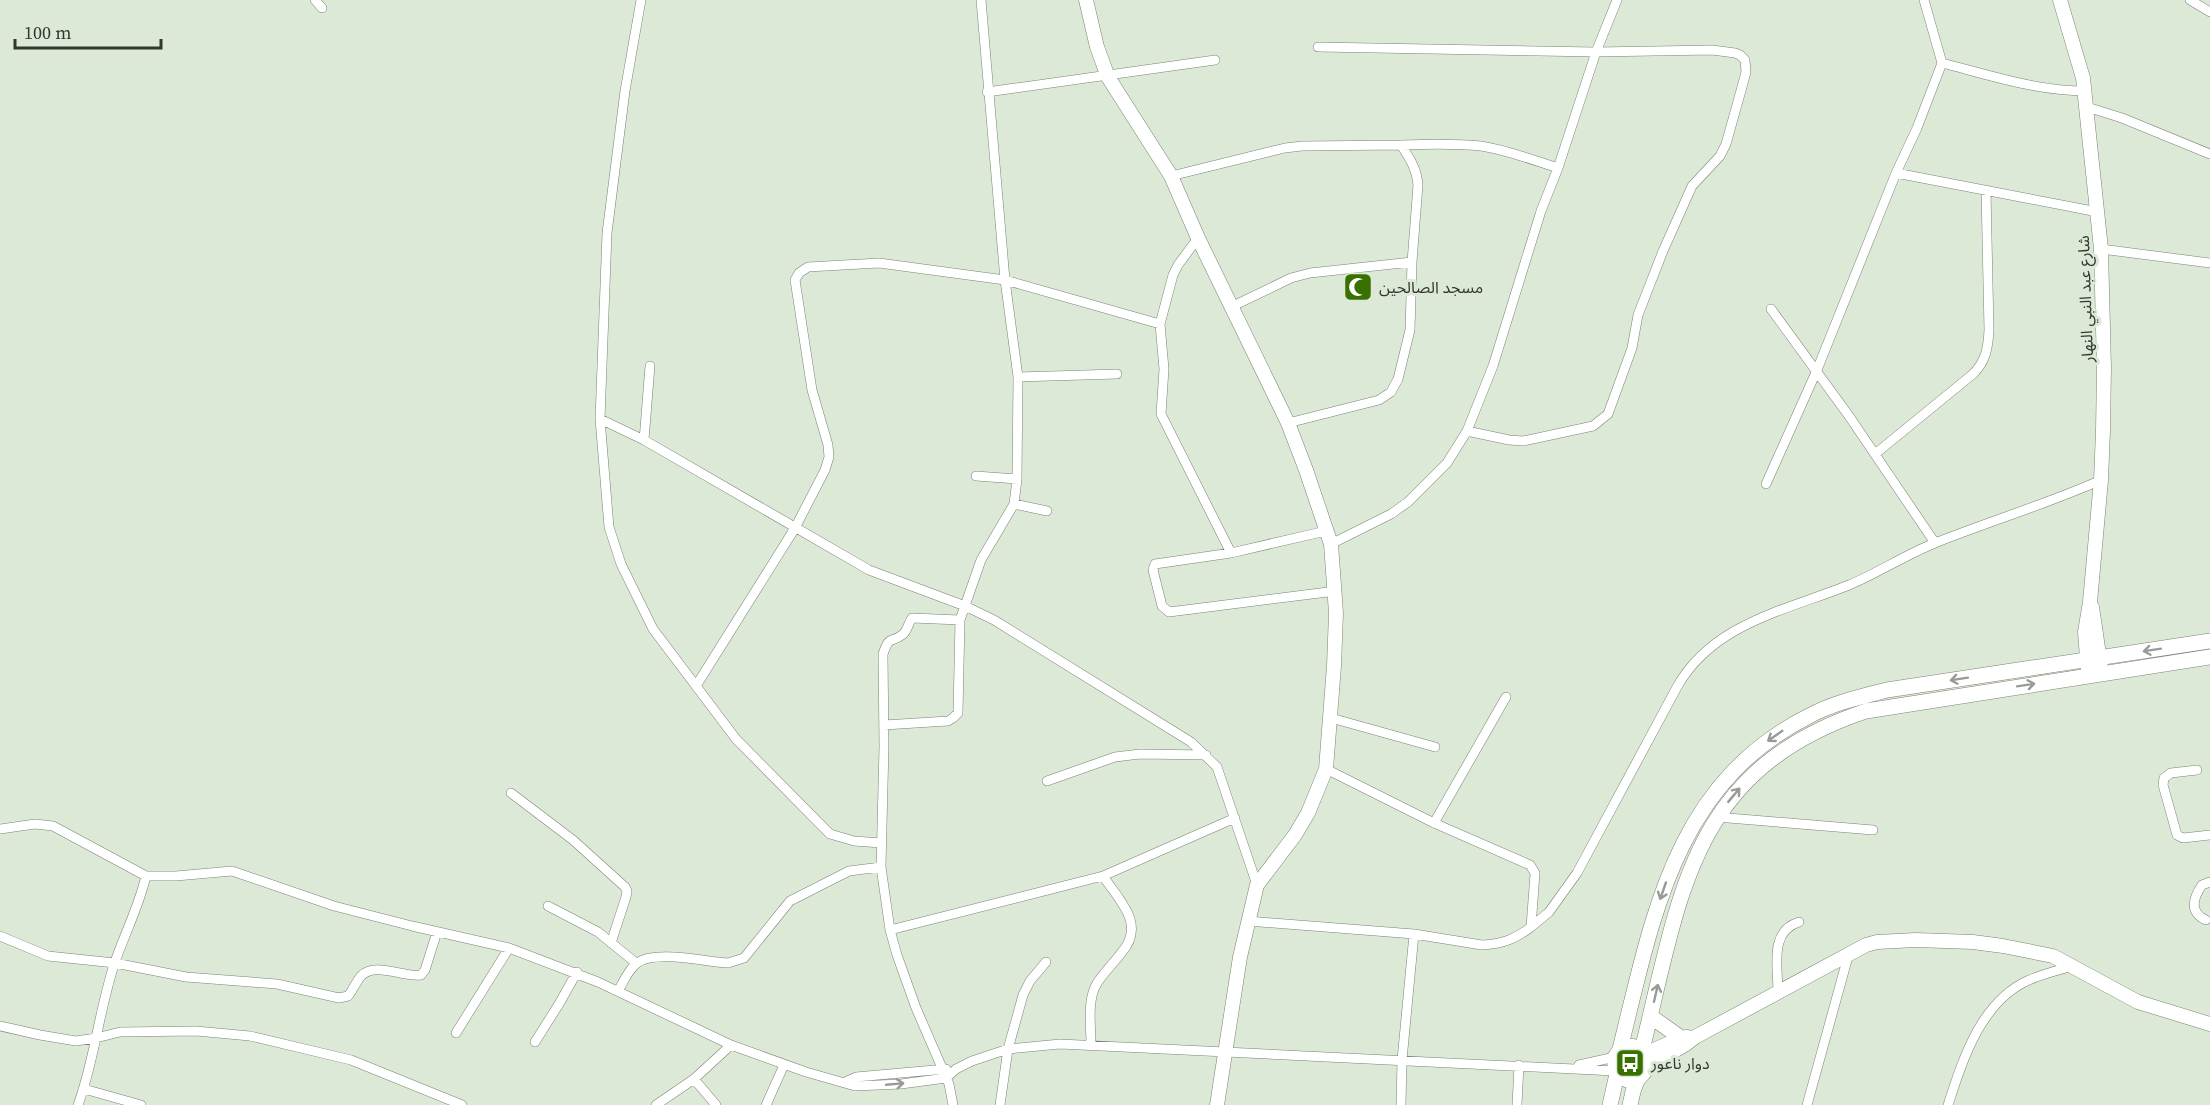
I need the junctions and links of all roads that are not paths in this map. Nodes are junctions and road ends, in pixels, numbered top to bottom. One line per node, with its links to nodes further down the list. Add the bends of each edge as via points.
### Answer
1 (641, 0): 36 (street, via 607,234)
2 (981, 0): 15 (street)
3 (1086, 0): 13 (street)
4 (1617, 0): 10 (street)
5 (1924, 0): 12 (street)
6 (2060, 0): 14 (street, شارع عبد النبي النهار)
7 (2190, 0): 8 (street)
8 (2210, 12)
9 (1318, 47): 10 (street)
10 (1596, 52): 19 (street); 38 (street, via 1712,50 1740,55 1746,72 1726,144 1692,186 1676,222 1638,315 1632,348 1608,414 1593,426 1523,441)
11 (1215, 60): 13 (street)
12 (1942, 63): 14 (street, via 2034,85); 20 (street)
13 (1108, 77): 15 (street); 21 (street)
14 (2085, 91): 16 (street, شارع عبد النبي النهار)
15 (987, 92): 28 (street)
16 (2087, 106): 18 (street); 23 (street, شارع عبد النبي النهار)
17 (1401, 146): 19 (street, via 1480,146); 21 (street, via 1285,148); 26 (street, via 1417,173)
18 (2210, 154)
19 (1558, 168): 38 (street, via 1493,366)
20 (1896, 173): 22 (street); 33 (street)
21 (1171, 176): 24 (street)
22 (1986, 192): 23 (street); 40 (street, via 1989,330 1984,361)
23 (2098, 212): 25 (street, شارع عبد النبي النهار)
24 (1198, 238): 29 (street); 31 (street, via 1173,275)
25 (2101, 249): 27 (street); 43 (street, شارع عبد النبي النهار)
26 (1412, 262): 29 (street, via 1310,273); 37 (street, via 1410,330 1391,392 1379,400)
27 (2210, 263)
28 (1005, 280): 31 (street); 35 (street); 47 (street, via 879,263 808,267 799,273 795,280 806,359 829,457)
29 (1231, 307): 37 (street)
30 (1771, 309): 33 (street)
31 (1160, 324): 50 (street, via 1164,369 1161,414)
32 (650, 366): 39 (street)
33 (1817, 370): 40 (street); 44 (street)
34 (1117, 374): 35 (street)
35 (1018, 377): 42 (street)
36 (600, 419): 39 (street); 57 (street, via 609,527 621,564 652,629)
37 (1288, 423): 48 (street)
38 (1467, 431): 48 (street, via 1447,463 1408,502 1391,514)
39 (644, 440): 47 (street)
40 (1875, 454): 49 (street)
41 (976, 476): 42 (street)
42 (1017, 479): 45 (street)
43 (2101, 480): 49 (street); 56 (street, شارع عبد النبي النهار, via 2090,602)
44 (1766, 484)
45 (1014, 504): 46 (street); 52 (street, via 981,560)
46 (1047, 511)
47 (795, 528): 52 (street, via 868,570); 57 (street)
48 (1328, 538): 50 (street); 51 (street)
49 (1935, 543): 83 (street, via 1852,583 1765,615 1698,658 1677,687 1577,873 1549,912)
50 (1231, 553): 51 (street, via 1155,564 1153,570 1165,610)
51 (1336, 591): 59 (street)
52 (965, 606): 53 (street); 62 (street, via 1191,741)
53 (960, 620): 60 (street, via 912,618 901,636 891,638 883,654); 60 (street, via 958,713 948,721)
54 (2210, 640): 56 (main road, one-way to 56)
55 (2210, 657): 56 (main road)
56 (2094, 666): 67 (main road, one-way to 56, via 1772,759 1841,719); 111 (main road, one-way to 111, via 1887,690 1860,697 1809,715 1743,761 1707,801 1684,838 1651,928)
57 (696, 686): 73 (street, via 736,739 824,829 845,839)
58 (1506, 697): 69 (street)
59 (1331, 717): 61 (street); 63 (street)
60 (884, 725): 73 (street)
61 (1435, 747)
62 (1206, 755): 65 (street, via 1115,757); 68 (street, via 1217,767)
63 (1326, 769): 69 (street); 78 (street, via 1295,835)
64 (2197, 770): 72 (street, via 2171,773 2164,778 2163,785 2176,835)
65 (1047, 781)
66 (511, 793): 88 (street, via 573,840 627,889)
67 (1716, 817): 71 (street); 98 (main road, one-way to 67, via 1681,894)
68 (1234, 818): 76 (street); 78 (street)
69 (1434, 823): 83 (street, via 1533,868)
70 (0, 829): 75 (street, via 35,824 59,828)
71 (1873, 830)
72 (2210, 835)
73 (881, 843): 74 (street)
74 (881, 867): 84 (street); 93 (street, via 849,871 790,901 739,961 660,957)
75 (146, 876): 85 (street, via 232,871 334,906); 92 (street)
76 (1103, 876): 84 (street); 105 (street, via 1133,927 1131,941 1093,992)
77 (2210, 882): 80 (street, via 2202,885 2194,903 2194,912)
78 (1257, 885): 81 (street)
79 (548, 906): 88 (street)
80 (2206, 920)
81 (1247, 921): 86 (street); 108 (street)
82 (1799, 922): 97 (street, via 1789,925 1781,934)
83 (1531, 927): 86 (street, via 1515,939 1482,945)
84 (890, 930): 114 (street)
85 (437, 932): 89 (street); 92 (street, via 423,973 414,976 366,972 345,998 277,984 186,977)
86 (1414, 934): 110 (street)
87 (0, 936): 92 (street, via 48,956)
88 (611, 943): 93 (street)
89 (509, 948): 95 (street); 101 (street)
90 (1849, 953): 94 (street, via 1877,942 1973,942 2028,950); 97 (street); 131 (street)
91 (1046, 962): 107 (street, via 1027,986)
92 (115, 963): 103 (street)
93 (636, 963): 96 (street)
94 (2073, 966): 99 (street, via 2138,1002); 132 (street, via 2028,980 1988,1012 1970,1046)
95 (577, 972): 96 (street); 104 (street)
96 (618, 991): 106 (street)
97 (1778, 992): 102 (street)
98 (1650, 1016): 102 (main road); 109 (main road)
99 (2210, 1024)
100 (0, 1026): 103 (street, via 65,1040)
101 (456, 1033)
102 (1688, 1037): 109 (street)
103 (96, 1038): 117 (street); 120 (street, via 120,1032 196,1031 250,1036 359,1063)
104 (535, 1042)
105 (1090, 1044): 107 (street); 108 (street)
106 (731, 1045): 112 (street); 115 (street)
107 (1008, 1049): 114 (street); 125 (street)
108 (1224, 1052): 110 (street); 126 (street)
109 (1645, 1057): 111 (main road, via 1628,1046); 116 (main road, via 1644,1074)
110 (1402, 1060): 113 (street); 127 (street)
111 (1617, 1063): 113 (street, via 1568,1068); 116 (main road, via 1627,1080); 129 (main road)
112 (784, 1065): 114 (street, via 855,1086); 123 (street)
113 (1520, 1065): 128 (street)
114 (944, 1073): 124 (street)
115 (694, 1079): 121 (street); 122 (street)
116 (1638, 1079): 130 (main road)
117 (84, 1089): 118 (street); 119 (street)
118 (78, 1105)
119 (141, 1105)
120 (462, 1105)
121 (656, 1105)
122 (716, 1105)
123 (766, 1105)
124 (953, 1105)
125 (1000, 1105)
126 (1217, 1105)
127 (1401, 1105)
128 (1517, 1105)
129 (1610, 1105)
130 (1630, 1105)
131 (1807, 1105)
132 (1948, 1105)

